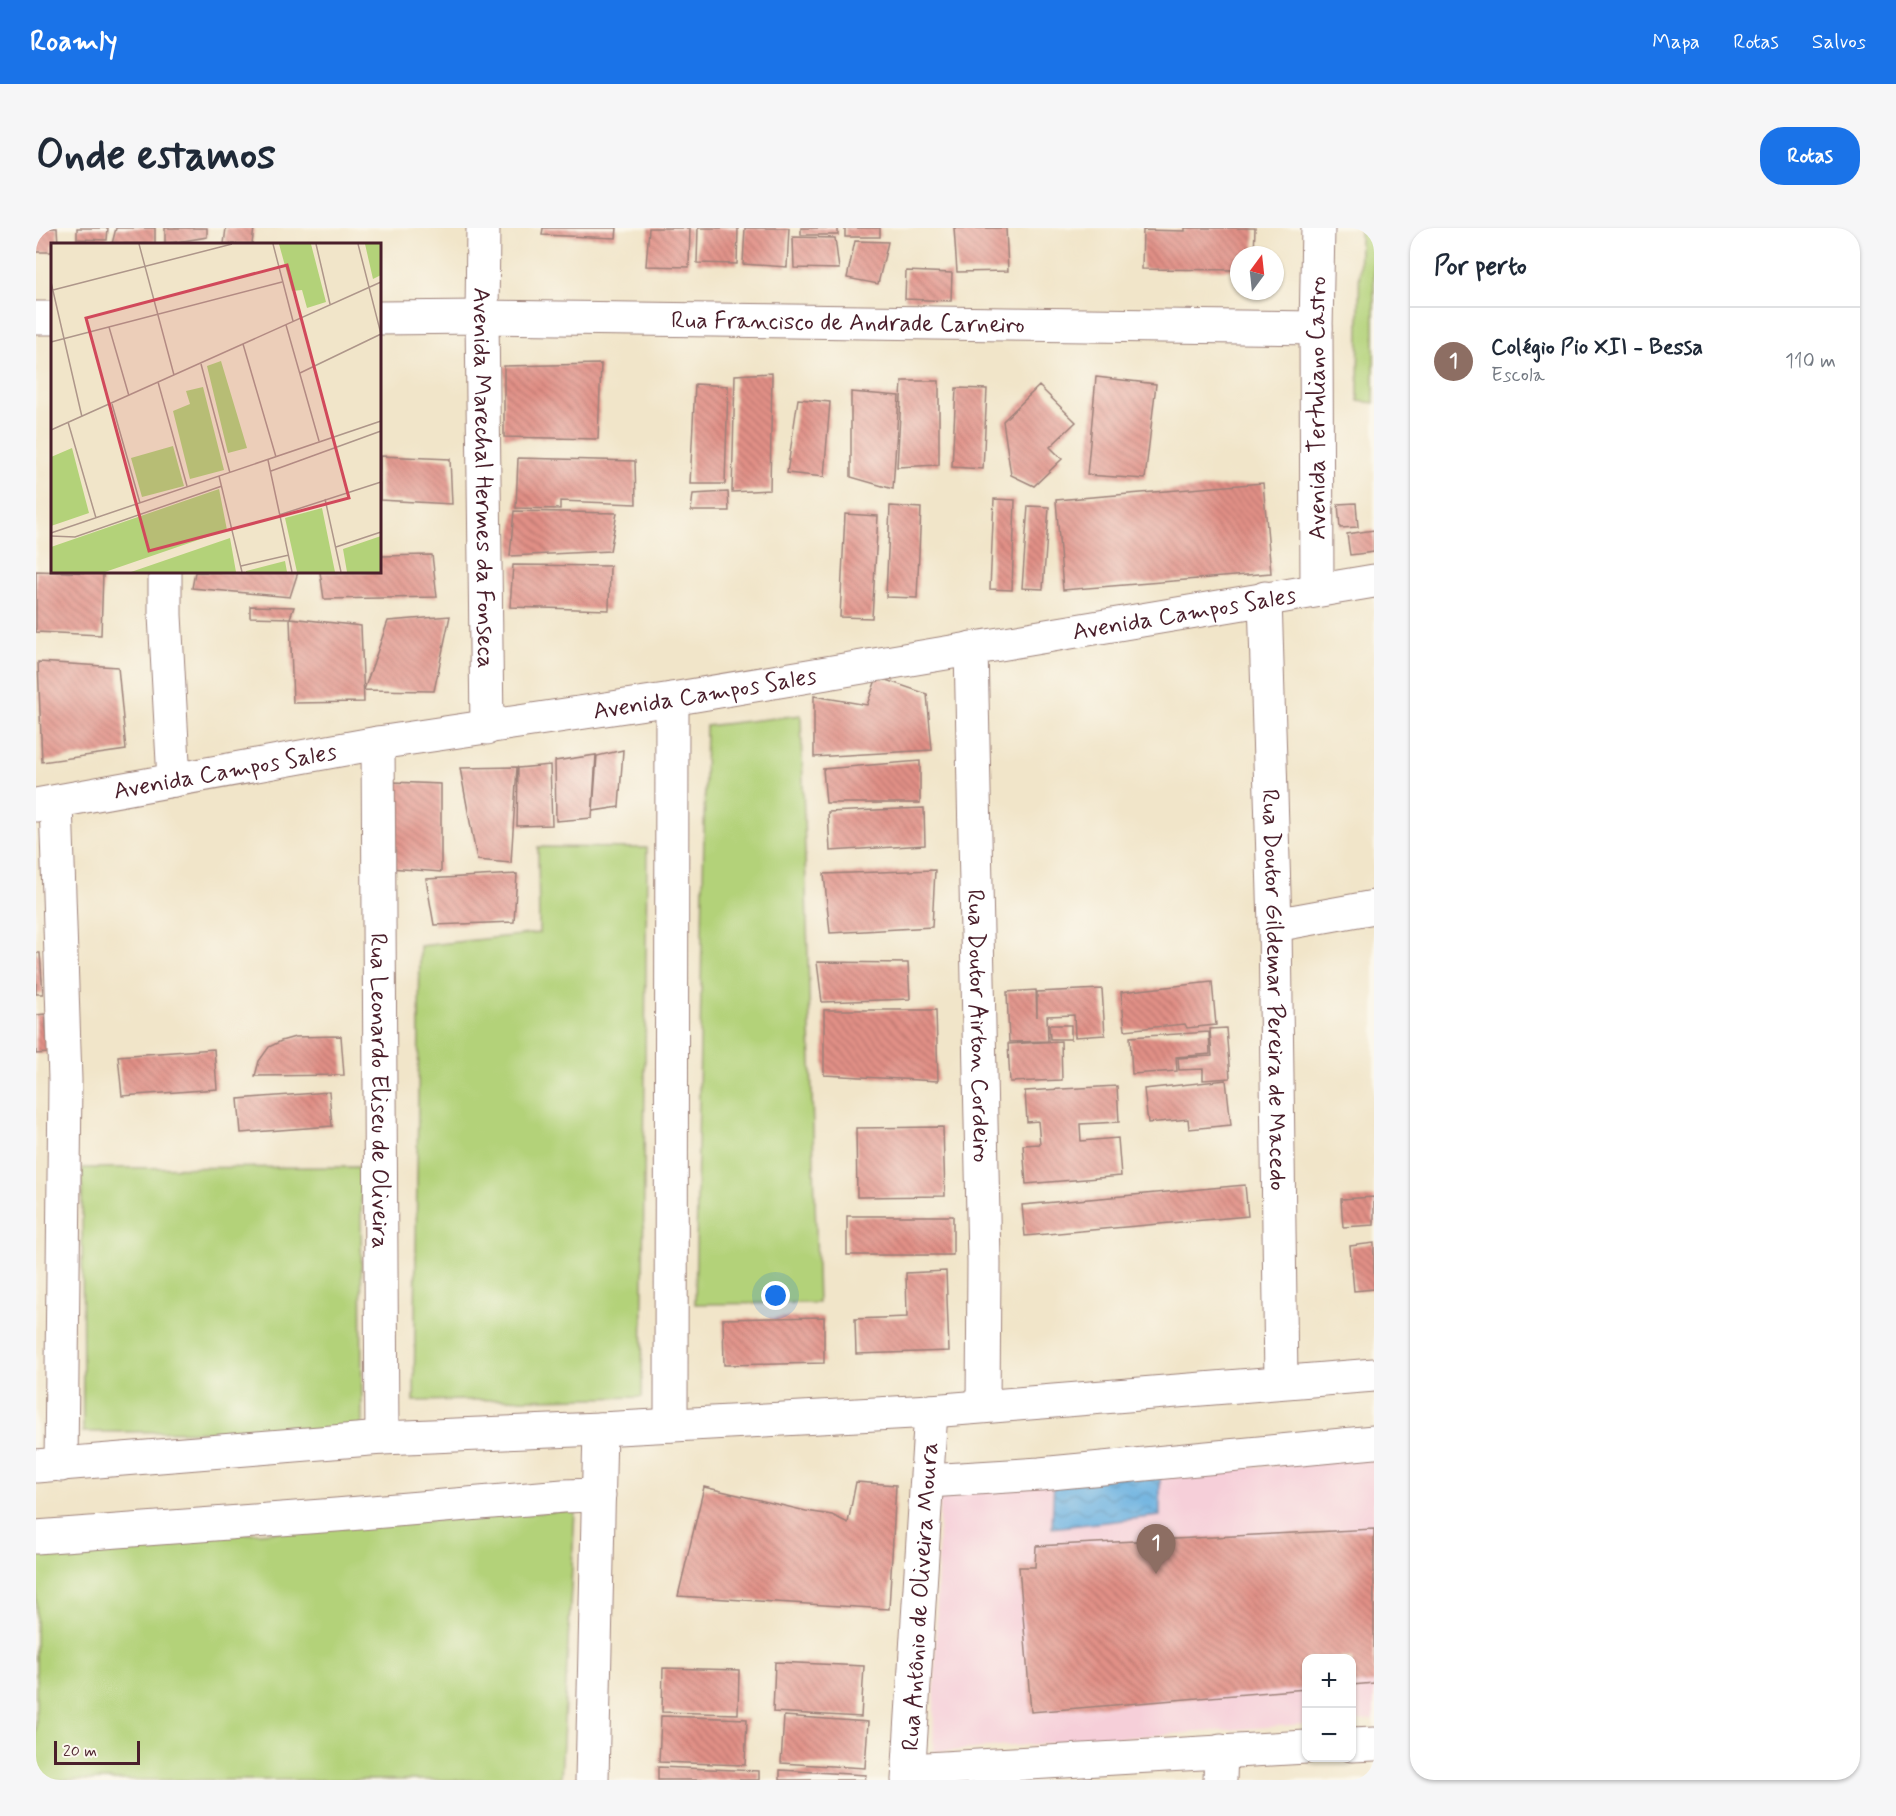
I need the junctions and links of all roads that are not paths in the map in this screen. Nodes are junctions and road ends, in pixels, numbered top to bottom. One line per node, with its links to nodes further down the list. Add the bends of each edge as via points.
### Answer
1 (483, 228): 3 (street, Avenida Marechal Hermes da Fonseca)
2 (1318, 228): 5 (street, Avenida Tertuliano Castro)
3 (482, 317): 4 (street, Rua Francisco de Andrade Carneiro); 5 (street, Rua Francisco de Andrade Carneiro); 12 (street, Avenida Marechal Hermes da Fonseca)
4 (381, 318)
5 (1316, 328): 8 (street, Avenida Tertuliano Castro)
6 (165, 573): 14 (street)
7 (1374, 581): 8 (street, Avenida Campos Sales)
8 (1317, 590): 9 (street, Avenida Campos Sales)
9 (1265, 598): 10 (street, Avenida Campos Sales); 17 (street, Rua Doutor Gildemar Pereira de Macedo)
10 (971, 648): 11 (street, Avenida Campos Sales); 20 (street, Rua Doutor Airton Cordeiro, via 984,1252)
11 (672, 699): 12 (street, Avenida Campos Sales); 22 (street)
12 (487, 728): 13 (street, Avenida Campos Sales)
13 (378, 743): 14 (street, Avenida Campos Sales); 24 (street, Rua Leonardo Eliseu de Oliveira)
14 (174, 780): 15 (street, Avenida Campos Sales)
15 (46, 803): 26 (street, via 65,1080)
16 (1374, 907): 17 (street)
17 (1275, 925): 19 (street, Rua Doutor Gildemar Pereira de Macedo)
18 (1374, 1375): 19 (street)
19 (1281, 1381): 20 (street)
20 (983, 1405): 21 (street)
21 (931, 1411): 22 (street); 27 (street, Rua Antônio de Oliveira Moura)
22 (671, 1425): 23 (street)
23 (600, 1429): 24 (street); 28 (street)
24 (382, 1438): 26 (street)
25 (1374, 1442): 27 (street)
26 (48, 1466)
27 (928, 1481): 34 (street, Rua Antônio de Oliveira Moura)
28 (599, 1495): 29 (street); 35 (street)
29 (36, 1537)
30 (1374, 1744): 31 (street)
31 (1356, 1745)
32 (1302, 1748): 33 (street)
33 (1221, 1765): 34 (street)
34 (908, 1775)
35 (592, 1780)

